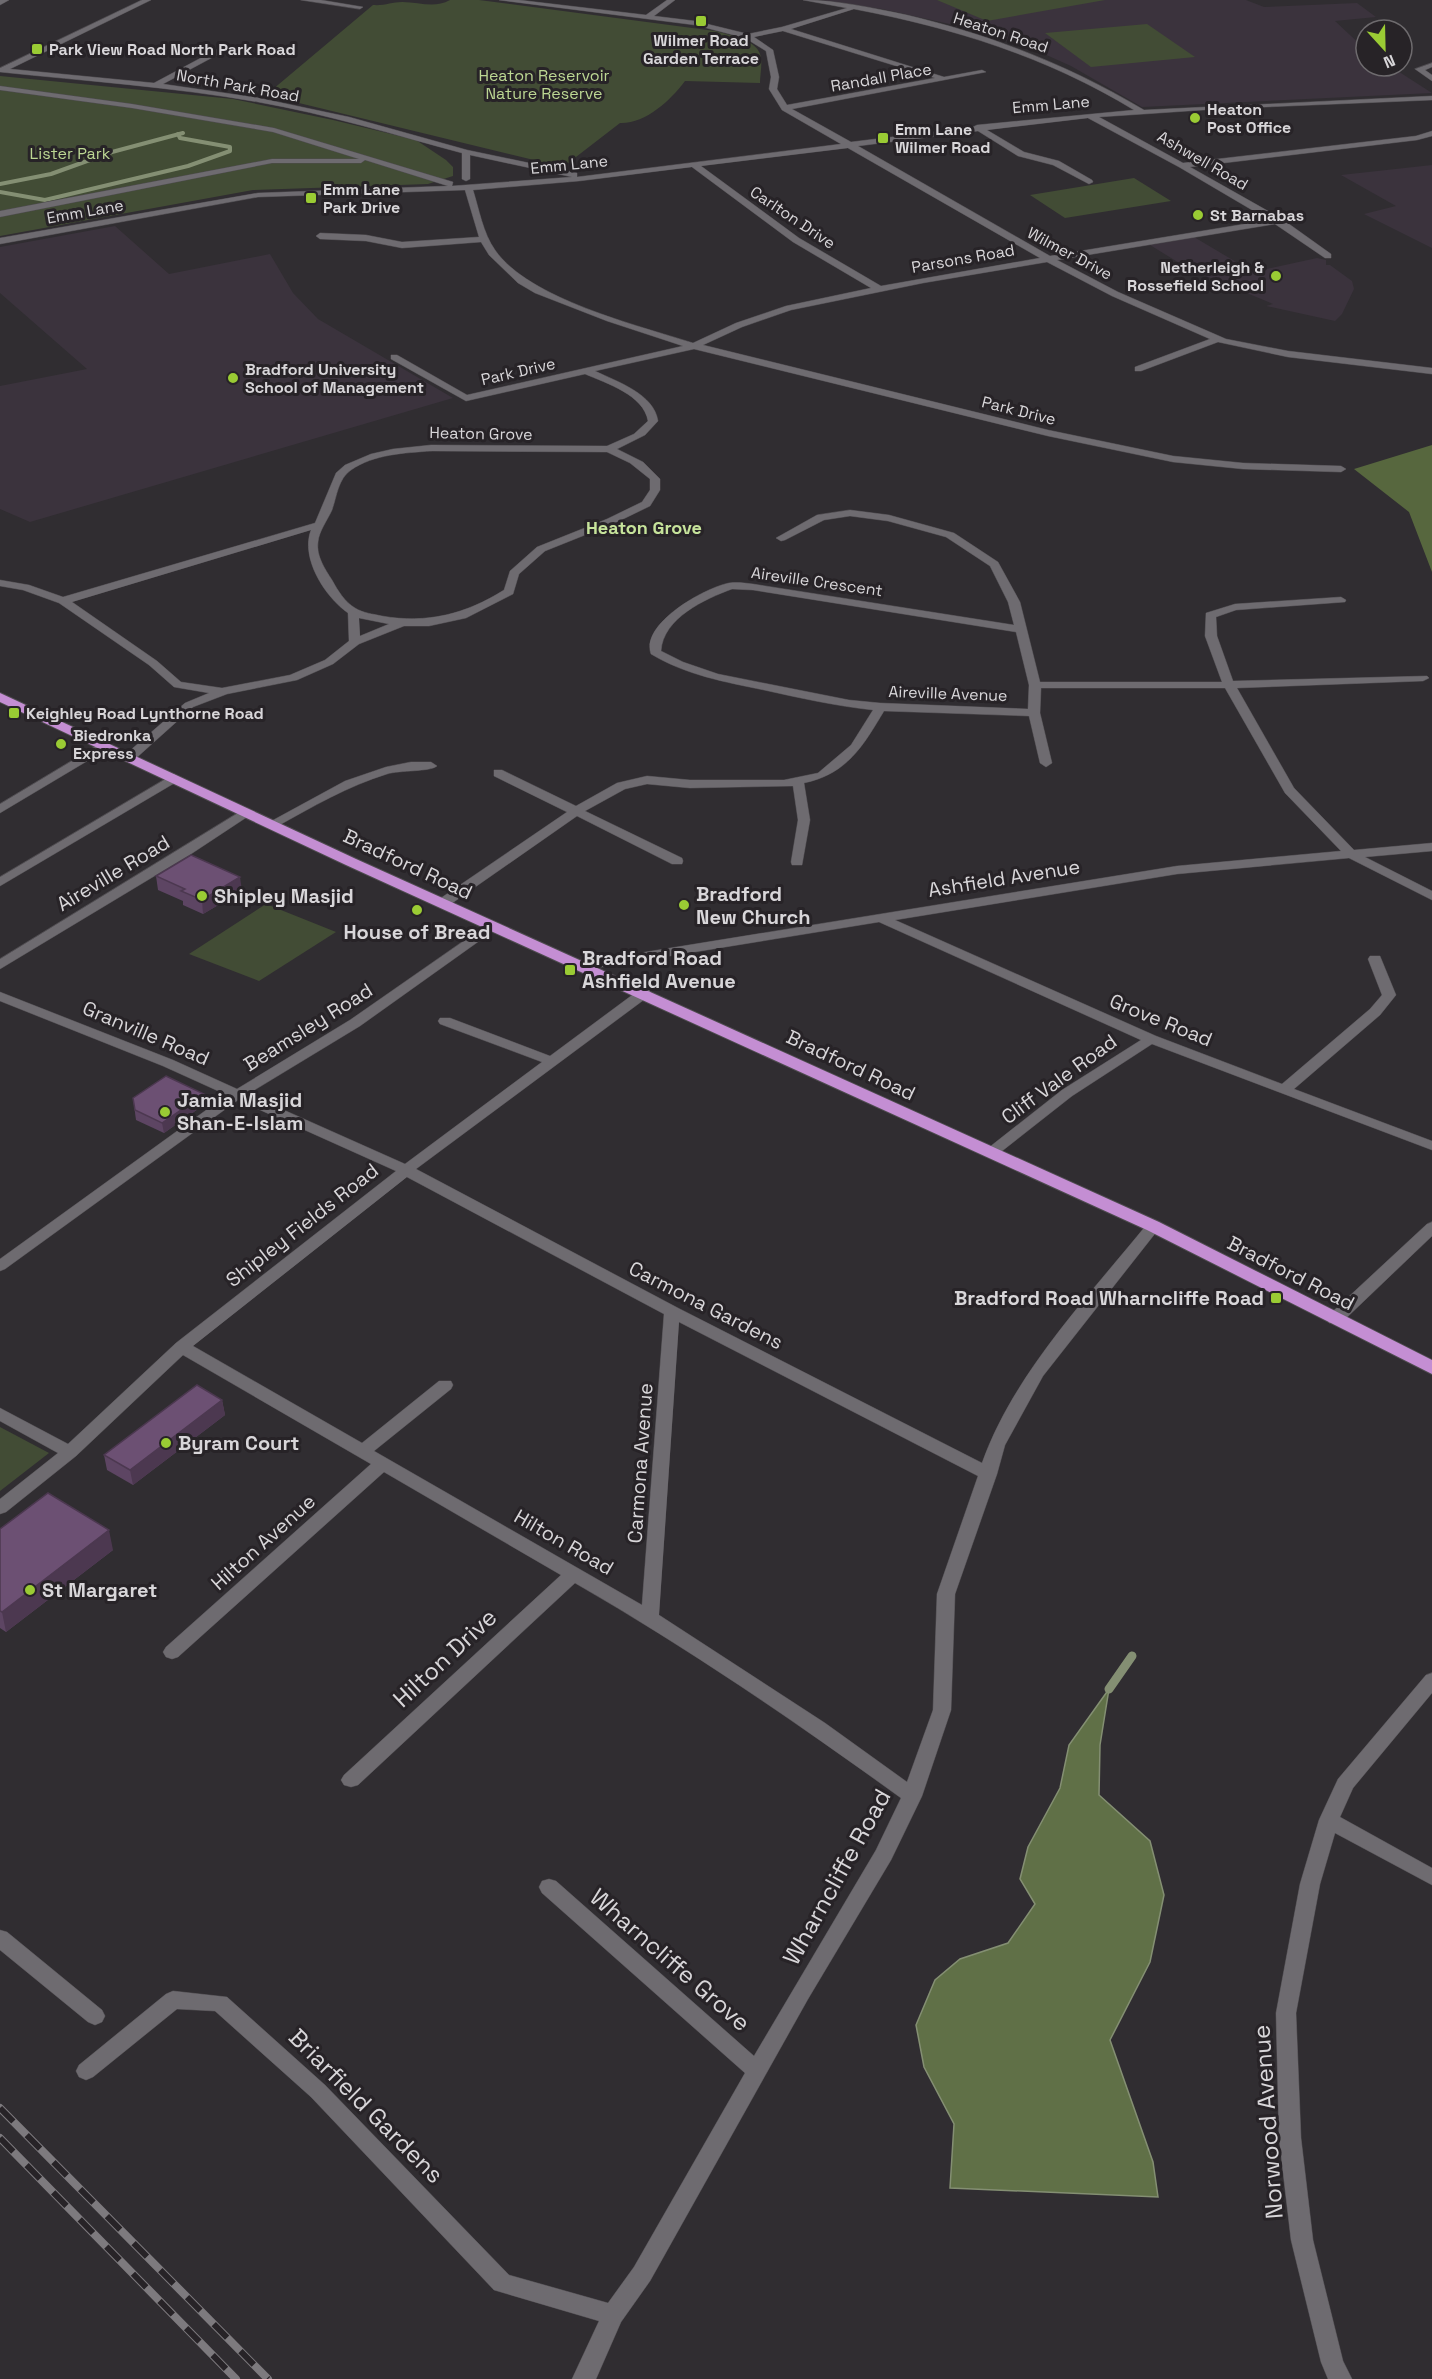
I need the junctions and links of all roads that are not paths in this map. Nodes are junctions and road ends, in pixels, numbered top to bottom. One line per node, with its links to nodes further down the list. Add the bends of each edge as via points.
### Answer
1 (6, 0): 10 (street)
2 (132, 0): 9 (street)
3 (304, 0): 11 (street)
4 (347, 0): 11 (street)
5 (502, 0): 13 (street)
6 (570, 0): 13 (street)
7 (672, 0): 15 (street)
8 (806, 0): 14 (street, Heaton Road)
9 (146, 1): 20 (street)
10 (0, 3)
11 (339, 4): 12 (street)
12 (360, 7)
13 (559, 7): 15 (street)
14 (857, 8): 16 (street); 30 (street, Heaton Road, via 977,36 1031,54)
15 (648, 17): 17 (street)
16 (783, 29): 17 (street); 22 (street)
17 (748, 36): 28 (street, via 769,50 775,77 773,89)
18 (225, 47): 24 (street)
19 (1432, 65): 23 (street, via 1419,69)
20 (1, 70): 24 (street, North Park Road)
21 (982, 72): 22 (street, Randall Place)
22 (944, 79): 28 (street, Randall Place)
23 (1432, 80)
24 (155, 85): 36 (street, North Park Road, via 336,116)
25 (0, 88): 33 (street)
26 (1432, 98): 27 (street, Emm Lane)
27 (1415, 99): 29 (street); 30 (street, Emm Lane)
28 (785, 108): 35 (street, Wilmer Drive)
29 (1432, 109)
30 (1142, 112): 31 (street, Emm Lane)
31 (1090, 116): 32 (street, Emm Lane); 40 (street, Ashwell Road)
32 (978, 127): 35 (street, Emm Lane); 42 (street, via 1021,154 1056,163)
33 (291, 134): 37 (street, via 290,149); 38 (street)
34 (1432, 134): 40 (street)
35 (850, 146): 39 (street, Emm Lane); 50 (street, Wilmer Drive)
36 (466, 152): 41 (street, via 571,174); 43 (street, Park Drive)
37 (272, 161): 38 (street); 44 (street)
38 (377, 162): 43 (street)
39 (693, 165): 41 (street, Emm Lane); 51 (street, Carlton Drive, via 796,240)
40 (1182, 165): 45 (street, Ashwell Road)
41 (579, 179): 43 (street, Emm Lane)
42 (1089, 182)
43 (465, 184): 47 (street, Park Drive); 48 (street, Emm Lane, via 258,195)
44 (0, 214)
45 (1280, 221): 49 (street, Ashwell Road); 50 (street, Parsons Road)
46 (320, 237): 47 (street, via 366,238 408,245)
47 (484, 240): 53 (street, Park Drive, via 508,271 538,291)
48 (0, 242)
49 (1328, 256)
50 (1048, 259): 51 (street, Parsons Road); 52 (street, Wilmer Drive)
51 (879, 289): 53 (street, Parsons Road, via 789,308)
52 (1217, 339): 55 (street); 57 (street, Wilmer Drive, via 1288,354)
53 (694, 346): 56 (street, Park Drive); 59 (street, Park Drive, via 1048,433 1173,459)
54 (393, 357): 56 (street, Park Drive, via 466,398)
55 (1138, 369)
56 (587, 371): 58 (street, Heaton Grove, via 638,397 651,410 648,429)
57 (1432, 371)
58 (608, 449): 60 (street, Heaton Grove, via 449,447 373,457 342,471 334,483); 66 (street, Heaton Grove, via 645,467 655,479 655,490 646,504 541,549 514,573 509,592 485,608 450,620)
59 (1341, 469)
60 (322, 524): 64 (street); 65 (street, Heaton Grove, via 313,541 318,566)
61 (781, 538): 67 (street, via 821,517 850,513 889,518 950,535 994,564 1014,602)
62 (0, 583): 64 (street, via 25,587)
63 (1341, 600): 72 (street, via 1235,607 1210,615 1211,636)
64 (63, 601): 70 (street, via 153,663)
65 (353, 612): 66 (street, Heaton Grove); 68 (street)
66 (399, 624): 68 (street, Heaton Grove)
67 (1021, 629): 71 (street); 76 (street, Aireville Crescent, via 731,586 706,594 672,618 656,639 656,652 673,664 840,703)
68 (355, 642): 73 (street, Heaton Grove, via 329,662 293,678)
69 (1423, 678): 72 (street, Aireville Avenue)
70 (178, 685): 73 (street, Heaton Grove); 75 (street)
71 (1035, 685): 72 (street, Aireville Avenue); 77 (street, Aireville Avenue)
72 (1228, 685): 90 (street, via 1289,790)
73 (224, 691): 75 (street, Heaton Grove)
74 (0, 697): 78 (highway, Bradford Road)
75 (189, 705): 79 (street, Heaton Grove)
76 (880, 706): 77 (street, Aireville Avenue); 84 (street, Aireville Avenue, via 856,747 822,776)
77 (1034, 713): 80 (street)
78 (105, 745): 79 (highway, Bradford Road); 85 (street)
79 (130, 757): 83 (highway, Bradford Road)
80 (1046, 763)
81 (430, 766): 88 (street, via 392,768 327,795)
82 (498, 773): 87 (street)
83 (174, 778): 86 (highway, Bradford Road); 93 (street)
84 (798, 781): 87 (street, Aireville Avenue, via 733,784 647,780 621,786); 92 (street, via 804,820)
85 (0, 810)
86 (246, 812): 88 (highway, Bradford Road); 99 (street, Aireville Road)
87 (575, 812): 91 (street); 95 (street, Aireville Avenue)
88 (272, 824): 95 (highway, Bradford Road)
89 (1432, 847): 90 (street, Ashfield Avenue)
90 (1350, 854): 94 (street); 96 (street, Ashfield Avenue, via 1177,870)
91 (678, 861)
92 (797, 862)
93 (0, 882)
94 (1432, 896)
95 (443, 903): 97 (highway, Bradford Road)
96 (880, 918): 100 (street, Ashfield Avenue); 104 (street, Grove Road)
97 (491, 926): 100 (highway, Bradford Road); 107 (street, Beamsley Road, via 355,1023)
98 (1375, 959): 106 (street, via 1389,995)
99 (0, 965)
100 (584, 966): 101 (highway, Bradford Road)
101 (644, 993): 105 (street, Shipley Fields Road); 109 (highway, Bradford Road)
102 (0, 996): 107 (street, Granville Road, via 168,1063)
103 (445, 1021): 105 (street)
104 (1150, 1039): 106 (street, Grove Road); 109 (street, Cliff Vale Road, via 1067,1092)
105 (554, 1062): 110 (street, Shipley Fields Road)
106 (1284, 1090): 108 (street, Grove Road)
107 (236, 1095): 110 (street, Granville Road); 113 (street, Beamsley Road)
108 (1432, 1146)
109 (992, 1152): 111 (highway, Bradford Road)
110 (406, 1170): 114 (street, Carmona Gardens); 116 (street, Shipley Fields Road)
111 (1153, 1226): 115 (highway, Bradford Road); 123 (street, Wharncliffe Road, via 1035,1373 998,1445)
112 (1432, 1227): 115 (street)
113 (0, 1266)
114 (672, 1312): 123 (street, Carmona Gardens); 126 (street, Carmona Avenue)
115 (1335, 1319): 117 (highway, Bradford Road)
116 (182, 1347): 120 (street, Shipley Fields Road); 121 (street, Hilton Road)
117 (1432, 1368)
118 (445, 1385): 121 (street)
119 (0, 1414): 120 (street)
120 (70, 1452): 124 (street, Shipley Fields Road)
121 (362, 1452): 122 (street, Hilton Road)
122 (382, 1464): 125 (street, Hilton Road); 127 (street, Hilton Avenue)
123 (989, 1474): 130 (street, Wharncliffe Road, via 946,1594 942,1710)
124 (0, 1508)
125 (573, 1574): 126 (street, Hilton Road); 129 (street, Hilton Drive)
126 (650, 1617): 130 (street, Hilton Road, via 818,1728)
127 (172, 1652)
128 (1432, 1680): 131 (street, Norwood Avenue, via 1345,1784)
129 (351, 1780)
130 (912, 1796): 136 (street, Wharncliffe Road, via 884,1854)
131 (1329, 1820): 132 (street); 140 (street, Norwood Avenue, via 1310,1884 1286,2013 1290,2138 1302,2240 1332,2362)
132 (1432, 1877)
133 (549, 1887): 136 (street, Wharncliffe Grove)
134 (0, 1938): 135 (street)
135 (95, 2016)
136 (757, 2070): 138 (street, Wharncliffe Road, via 642,2274)
137 (86, 2071): 138 (street, Briarfield Gardens, via 173,2000 220,2003 318,2091 502,2283)
138 (613, 2315): 139 (street, Wharncliffe Road)
139 (584, 2379)
140 (1340, 2379)

